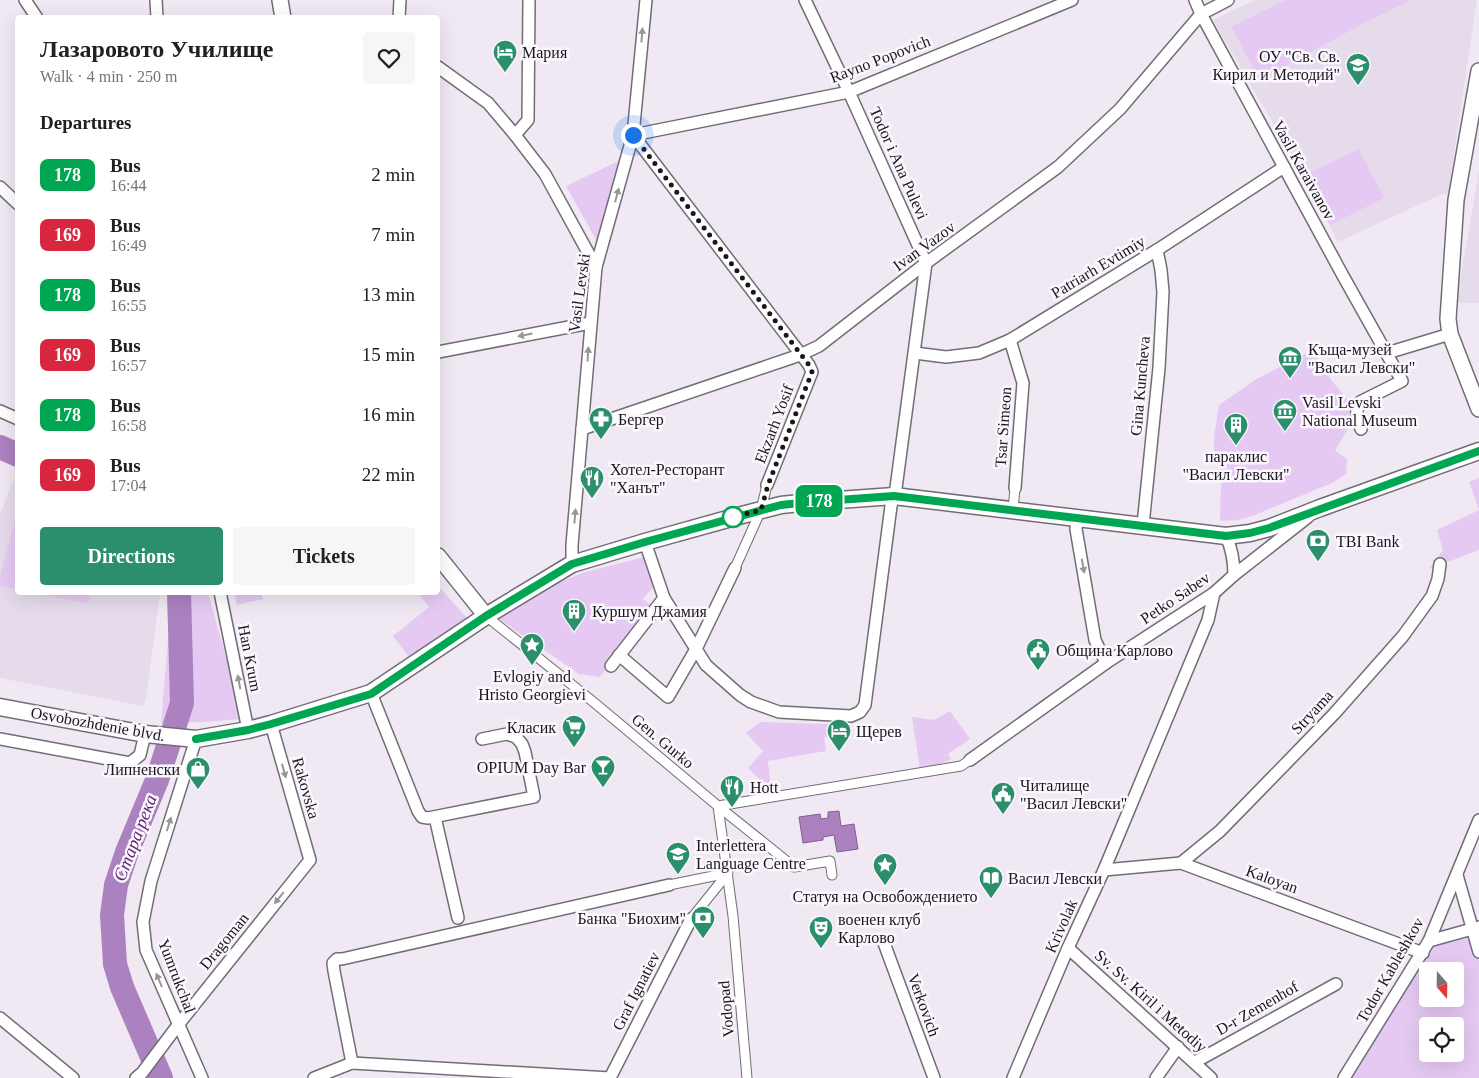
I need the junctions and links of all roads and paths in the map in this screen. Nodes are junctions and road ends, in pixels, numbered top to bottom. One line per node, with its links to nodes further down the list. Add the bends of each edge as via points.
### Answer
1 (25, 0): 12 (street)
2 (156, 0): 13 (street)
3 (280, 0): 14 (street)
4 (400, 0): 15 (street)
5 (529, 0): 19 (street, via 528,120)
6 (646, 0): 20 (street, Vasil Levski, one-way to 6)
7 (806, 0): 18 (street, Todor i Ana Pulevi)
8 (1072, 0): 18 (street, Rayno Popovich)
9 (1195, 0): 11 (street, Vasil Karaivanov)
10 (1228, 0): 11 (street, Ivan Vazov)
11 (1201, 14): 21 (street, Vasil Karaivanov); 25 (street, Ivan Vazov, via 1120,109 1058,167)
12 (35, 15)
13 (158, 15)
14 (282, 15)
15 (399, 15)
16 (440, 68): 19 (street, via 488,103)
17 (1479, 71): 28 (street, via 1456,200 1449,292)
18 (849, 92): 20 (street, Rayno Popovich); 25 (street, Todor i Ana Pulevi)
19 (515, 135): 26 (street, via 544,174)
20 (633, 135): 26 (street, Vasil Levski, one-way to 20); 33 (street, Ekzarh Yosif)
21 (1284, 167): 24 (street, Patriarh Evtimiy); 32 (street, Vasil Karaivanov)
22 (0, 187): 23 (street)
23 (15, 201)
24 (1157, 250): 29 (street, Patriarh Evtimiy); 47 (street, Gina Kuncheva, via 1163,292 1159,368)
25 (926, 263): 31 (street); 33 (street, Ivan Vazov, via 819,346)
26 (596, 267): 27 (street, Vasil Levski)
27 (590, 323): 30 (street, one-way to 30); 38 (street, Vasil Levski, one-way to 27)
28 (1450, 334): 32 (street); 34 (street)
29 (1010, 340): 31 (street, Patriarh Evtimiy, via 978,353 946,357); 41 (street, Tsar Simeon, via 1023,383)
30 (440, 352)
31 (915, 353): 42 (street)
32 (1387, 353): 37 (street, Vasil Karaivanov, via 1402,381 1360,402 1356,413)
33 (800, 355): 38 (street, Ivan Vazov); 40 (street, Ekzarh Yosif, via 812,372)
34 (1479, 409)
35 (0, 411): 36 (street)
36 (15, 418)
37 (1361, 428)
38 (582, 429): 51 (street, Vasil Levski, one-way to 38)
39 (1479, 451): 43 (main road, Osvobozhdenie blvd.)
40 (768, 485): 44 (street, Ekzarh Yosif)
41 (1015, 488): 45 (street)
42 (894, 496): 44 (main road, Osvobozhdenie blvd., via 810,502); 45 (main road, Osvobozhdenie blvd.); 59 (street, via 865,705 860,712 851,716 779,712 750,702 706,665)
43 (1320, 508): 48 (main road, Osvobozhdenie blvd., via 1269,528); 54 (street, Petko Sabev)
44 (761, 510): 49 (main road, Osvobozhdenie blvd.); 53 (street, Ekzarh Yosif)
45 (1012, 510): 46 (main road, Osvobozhdenie blvd.)
46 (1077, 518): 47 (main road, Osvobozhdenie blvd.); 61 (street, one-way to 61, via 1076,529 1095,640)
47 (1143, 525): 48 (main road, Osvobozhdenie blvd.)
48 (1226, 536): 54 (street, via 1232,548)
49 (645, 542): 51 (main road, Osvobozhdenie blvd.); 57 (street)
50 (440, 558): 58 (street)
51 (572, 564): 58 (main road, Osvobozhdenie blvd.)
52 (1440, 564): 76 (street, Stryama, via 1432,596 1403,636 1334,714 1227,824)
53 (735, 568): 59 (street, Ekzarh Yosif)
54 (1234, 575): 55 (street, Petko Sabev)
55 (1214, 593): 61 (street, Petko Sabev); 77 (street, Krivolak, via 1208,620)
56 (221, 595): 66 (street, Han Krum, one-way to 56)
57 (664, 598): 59 (street); 60 (street)
58 (486, 616): 63 (main road, Osvobozhdenie blvd.); 72 (street, Gen. Gurko)
59 (696, 649): 60 (street, Ekzarh Yosif, via 668,697)
60 (619, 655): 62 (street)
61 (1106, 664): 71 (street, Petko Sabev)
62 (611, 666)
63 (371, 694): 65 (main road, Osvobozhdenie blvd.); 73 (street, via 418,811 422,817)
64 (0, 707): 67 (main road, Osvobozhdenie blvd.)
65 (271, 724): 66 (main road, Osvobozhdenie blvd.); 75 (street, Rakovska, one-way to 75)
66 (248, 730): 69 (main road, Osvobozhdenie blvd.)
67 (145, 734): 68 (street, via 140,755 130,763); 69 (main road, Osvobozhdenie blvd.)
68 (0, 739)
69 (196, 739): 93 (street, Yumrukchal, one-way to 69, via 146,950 143,922 151,881)
70 (482, 739): 73 (street, via 507,734 522,744 534,797)
71 (970, 760): 72 (street, via 961,766)
72 (718, 806): 78 (street); 79 (street, Gen. Gurko, via 794,867 830,861)
73 (435, 817): 82 (street)
74 (1479, 820): 80 (street, Todor Kableshkov)
75 (310, 860): 93 (street, Dragoman, one-way to 93)
76 (1181, 863): 77 (street, Kaloyan); 89 (street, Kaloyan)
77 (1104, 870): 88 (street, Krivolak)
78 (728, 873): 81 (street); 83 (street); 102 (street, Vodopad)
79 (832, 875)
80 (1457, 875): 84 (street); 86 (street, Todor Kableshkov)
81 (669, 885): 85 (street)
82 (458, 918): 85 (street)
83 (691, 920): 101 (street, Graf Ignatiev)
84 (1476, 928): 86 (street); 90 (street)
85 (461, 932): 96 (street, via 337,958 334,972)
86 (1429, 941): 89 (street, Todor Kableshkov)
87 (884, 943): 103 (street, Verkovich)
88 (1068, 948): 94 (street, Sv. Sv. Kiril i Metodiy); 104 (street, Krivolak)
89 (1423, 952): 107 (street, Todor Kableshkov)
90 (1479, 952)
91 (1336, 984): 95 (street, D-r Zemenhof)
92 (0, 1018): 98 (street)
93 (178, 1025): 97 (street, Dragoman); 99 (street, Yumrukchal)
94 (1178, 1048): 95 (street, Sv. Sv. Kiril i Metodiy); 105 (street)
95 (1195, 1062): 106 (street, Sv. Sv. Kiril i Metodiy)
96 (352, 1063): 100 (street); 101 (street)
97 (139, 1076)
98 (73, 1078)
99 (202, 1078)
100 (314, 1078)
101 (610, 1078)
102 (747, 1078)
103 (934, 1078)
104 (1013, 1078)
105 (1156, 1078)
106 (1211, 1078)
107 (1344, 1078)

